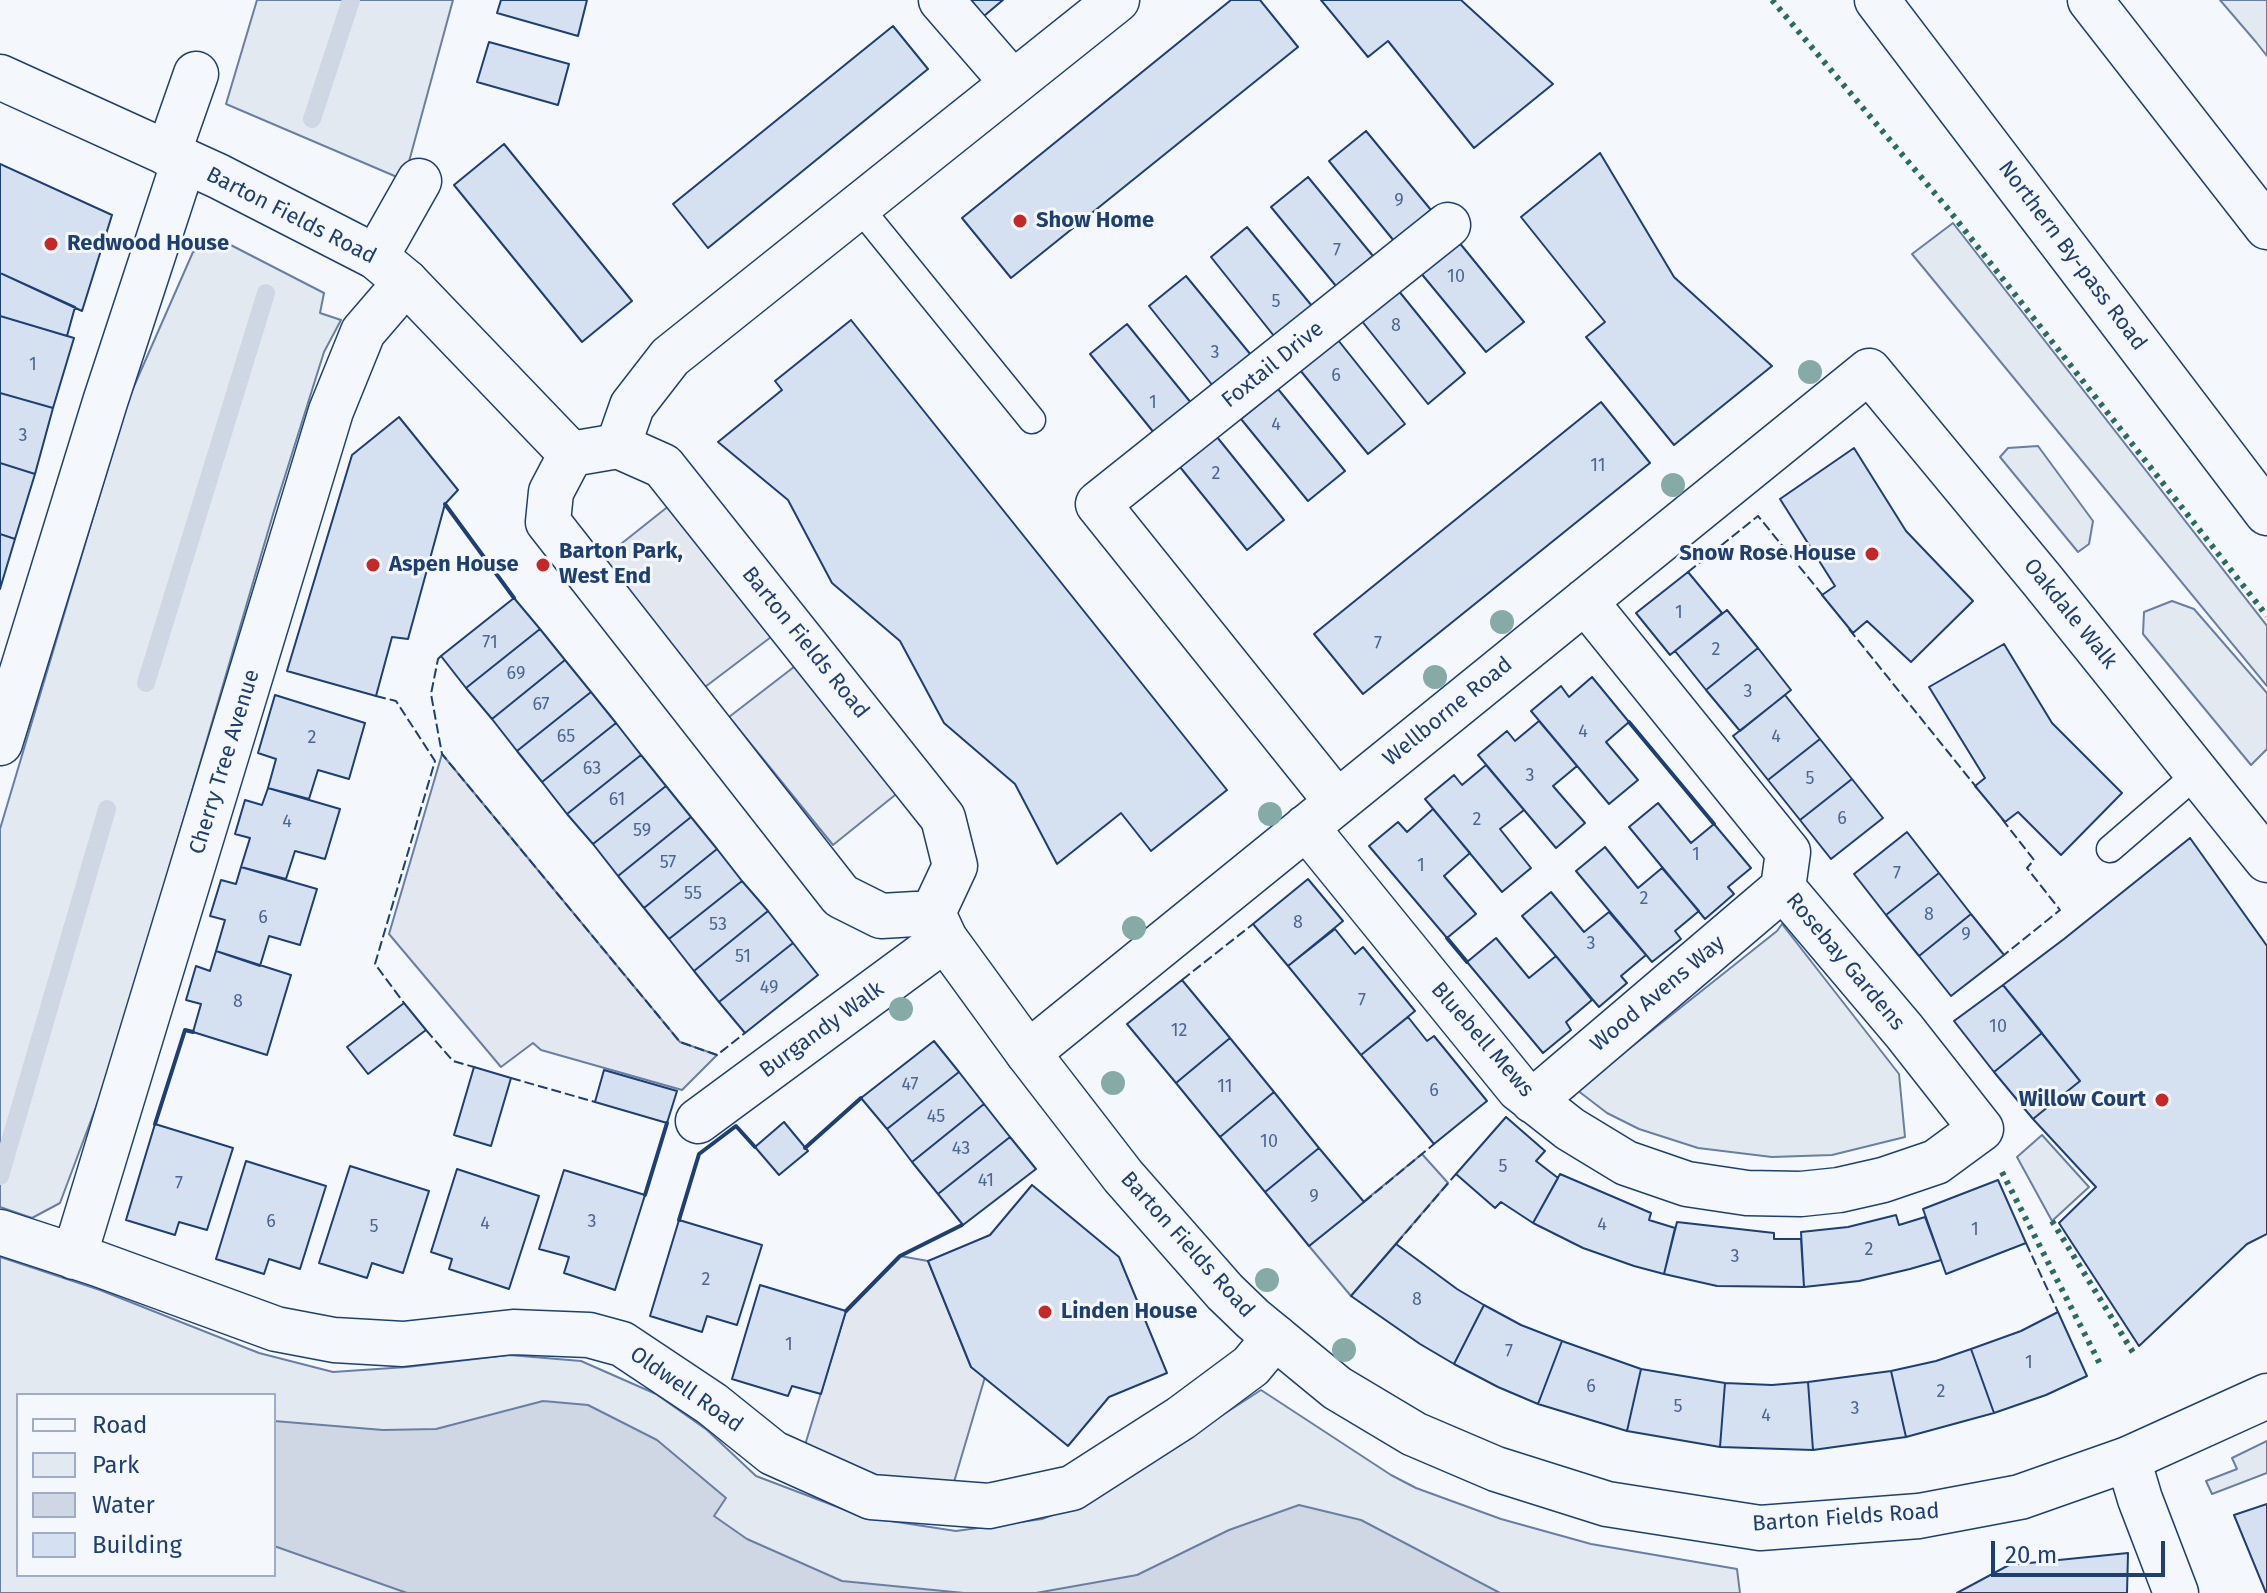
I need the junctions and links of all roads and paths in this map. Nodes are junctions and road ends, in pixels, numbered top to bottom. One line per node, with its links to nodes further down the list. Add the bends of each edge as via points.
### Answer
1 (941, 0): 7 (main road)
2 (1117, 0): 7 (main road)
3 (1877, 0): 19 (main road, Northern By-pass Road)
4 (2090, 0): 12 (main road)
5 (196, 74): 8 (main road)
6 (0, 77): 8 (main road, Barton Fields Road)
7 (1013, 83): 10 (main road)
8 (176, 158): 13 (main road, Barton Fields Road); 21 (main road)
9 (419, 181): 13 (main road, Cherry Tree Avenue)
10 (859, 207): 15 (lane); 16 (main road, via 670,357 632,406)
11 (1448, 225): 18 (main road, Foxtail Drive)
12 (2267, 227)
13 (391, 270): 17 (main road, Barton Fields Road); 33 (main road, Cherry Tree Avenue, via 331,411)
14 (1869, 371): 20 (main road, Wellborne Road); 22 (main road, Oakdale Walk)
15 (1032, 420)
16 (618, 446): 17 (main road); 27 (main road, Barton Fields Road, via 663,466 943,818 955,866)
17 (571, 454): 27 (main road, via 551,492 548,522 841,896 881,916)
18 (1098, 504): 23 (main road, Bluebell Mews)
19 (2267, 513)
20 (1585, 601): 23 (main road, Wellborne Road); 26 (main road, Rosebay Gardens, via 1788,852)
21 (0, 743)
22 (2198, 773): 24 (lane); 25 (main road, Oakdale Walk)
23 (1321, 815): 28 (main road, Wellborne Road); 29 (main road, Bluebell Mews, via 1519,1089)
24 (2110, 849)
25 (2267, 860)
26 (1783, 888): 29 (main road, Wood Avens Way); 31 (main road, Rosebay Gardens)
27 (939, 926): 28 (main road, Barton Fields Road); 30 (main road, Burgandy Walk)
28 (1028, 1053): 34 (main road, Barton Fields Road, via 1123,1176 1225,1292)
29 (1533, 1101): 31 (main road, Bluebell Mews, via 1626,1163 1687,1184 1747,1193 1801,1194 1883,1180 1936,1162)
30 (698, 1121)
31 (1981, 1129)
32 (0, 1232): 33 (main road, Oldwell Road)
33 (74, 1257): 34 (main road, Oldwell Road, via 276,1329 334,1340 403,1344 513,1332 589,1335 622,1344 712,1404 773,1453 871,1497 989,1506 1072,1488 1251,1366)
34 (1275, 1337): 36 (main road, Barton Fields Road, via 1337,1388 1388,1419 1496,1469 1607,1504 1760,1528 1919,1516 2020,1497)
35 (2267, 1396): 36 (main road, Barton Fields Road)
36 (2128, 1459): 37 (main road)
37 (2176, 1593)

